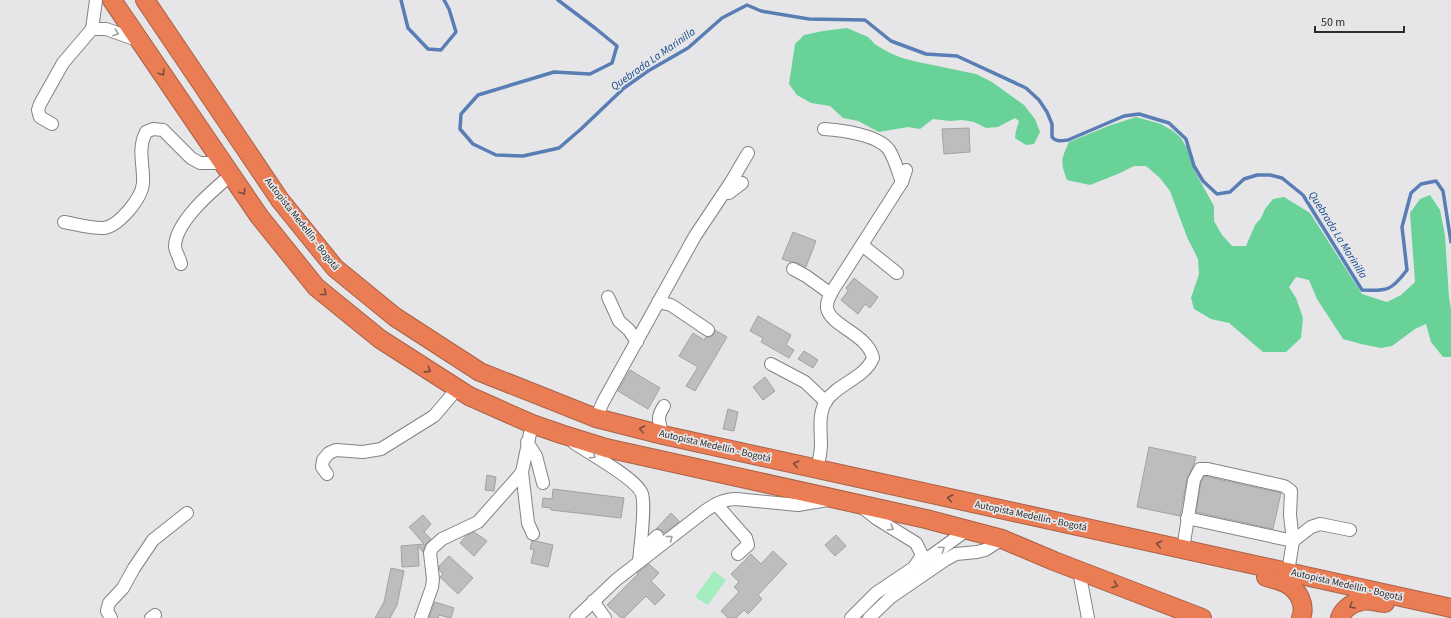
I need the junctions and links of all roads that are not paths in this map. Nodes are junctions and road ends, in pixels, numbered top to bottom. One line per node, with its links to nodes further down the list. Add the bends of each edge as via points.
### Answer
1 (96, 0): 4 (street)
2 (112, 0): 5 (highway)
3 (145, 0): 26 (highway, Autopista Medellín - Bogotá, via 280,200 335,268 395,317 480,372)
4 (92, 29): 5 (street, one-way to 5, via 106,29); 6 (street, via 63,63 40,104 40,117)
5 (140, 40): 9 (highway, one-way to 9)
6 (52, 124)
7 (824, 129): 11 (street, via 862,135 884,144 892,156)
8 (748, 154): 19 (street, via 737,183 723,193 694,236)
9 (227, 168): 12 (street, via 218,163 200,163 190,158 163,130 153,129 146,132 141,142 143,185 139,198 125,214 110,226 103,228); 14 (street, via 188,215 177,236 175,247); 23 (highway, one-way to 23, via 259,216 316,286 380,339)
10 (906, 170): 11 (street)
11 (902, 182): 13 (street)
12 (64, 222)
13 (862, 245): 16 (street); 17 (street)
14 (181, 264)
15 (793, 269): 17 (street)
16 (897, 273)
17 (831, 294): 24 (street, via 827,308 830,313 866,343 873,358 868,368 831,395)
18 (608, 297): 21 (street, via 619,320)
19 (658, 302): 20 (street, via 671,305); 21 (street)
20 (708, 330)
21 (636, 342): 26 (street)
22 (771, 364): 24 (street, via 805,382)
23 (457, 389): 27 (highway); 33 (street, via 434,416 381,449 363,452 336,450 329,453 323,460 322,467)
24 (826, 402): 31 (street, via 821,417)
25 (664, 406): 29 (street, via 658,421)
26 (596, 418): 29 (highway, Autopista Medellín - Bogotá, one-way to 26)
27 (532, 424): 28 (highway); 30 (street)
28 (561, 434): 35 (highway, via 606,448); 49 (street, one-way to 49, via 622,474 640,489 643,496)
29 (663, 435): 31 (highway, Autopista Medellín - Bogotá, one-way to 29)
30 (527, 442): 32 (street); 34 (street, via 536,456)
31 (818, 469): 46 (highway, Autopista Medellín - Bogotá, one-way to 31)
32 (522, 472): 42 (street, via 528,523); 57 (street, via 478,522 442,539 432,548 432,587)
33 (326, 474)
34 (543, 483)
35 (835, 499): 36 (street, via 798,505 727,499); 37 (highway)
36 (716, 504): 47 (street, via 746,538 748,545); 49 (street, one-way to 36)
37 (859, 505): 40 (highway); 50 (street, one-way to 50, via 916,543 922,555)
38 (187, 513): 56 (street, via 153,540 123,588 109,602 108,611)
39 (1187, 518): 45 (street); 45 (street, via 1194,480 1200,469 1208,469 1284,486 1291,492); 46 (street)
40 (967, 530): 44 (highway); 50 (street, one-way to 40)
41 (1350, 530): 45 (street, via 1320,524)
42 (533, 534)
43 (657, 536): 49 (street)
44 (1002, 539): 51 (highway); 60 (street, via 985,550 956,554 945,560 891,597)
45 (1293, 541): 52 (street)
46 (1183, 549): 48 (highway, Autopista Medellín - Bogotá)
47 (738, 554)
48 (1210, 555): 52 (highway, Autopista Medellín - Bogotá); 63 (highway, via 1250,573 1288,584 1299,596 1304,607)
49 (640, 556): 53 (street)
50 (915, 566): 59 (street, via 876,593)
51 (1079, 571): 61 (street); 62 (highway, one-way to 62)
52 (1288, 572): 54 (highway, Autopista Medellín - Bogotá)
53 (593, 601): 55 (street); 58 (street)
54 (1448, 608): 64 (highway, one-way to 64, via 1408,607 1363,600 1351,605)
55 (582, 616)
56 (111, 618)
57 (421, 618)
58 (605, 618)
59 (851, 618)
60 (869, 618)
61 (1088, 618)
62 (1202, 618)
63 (1301, 618)
64 (1340, 618)

